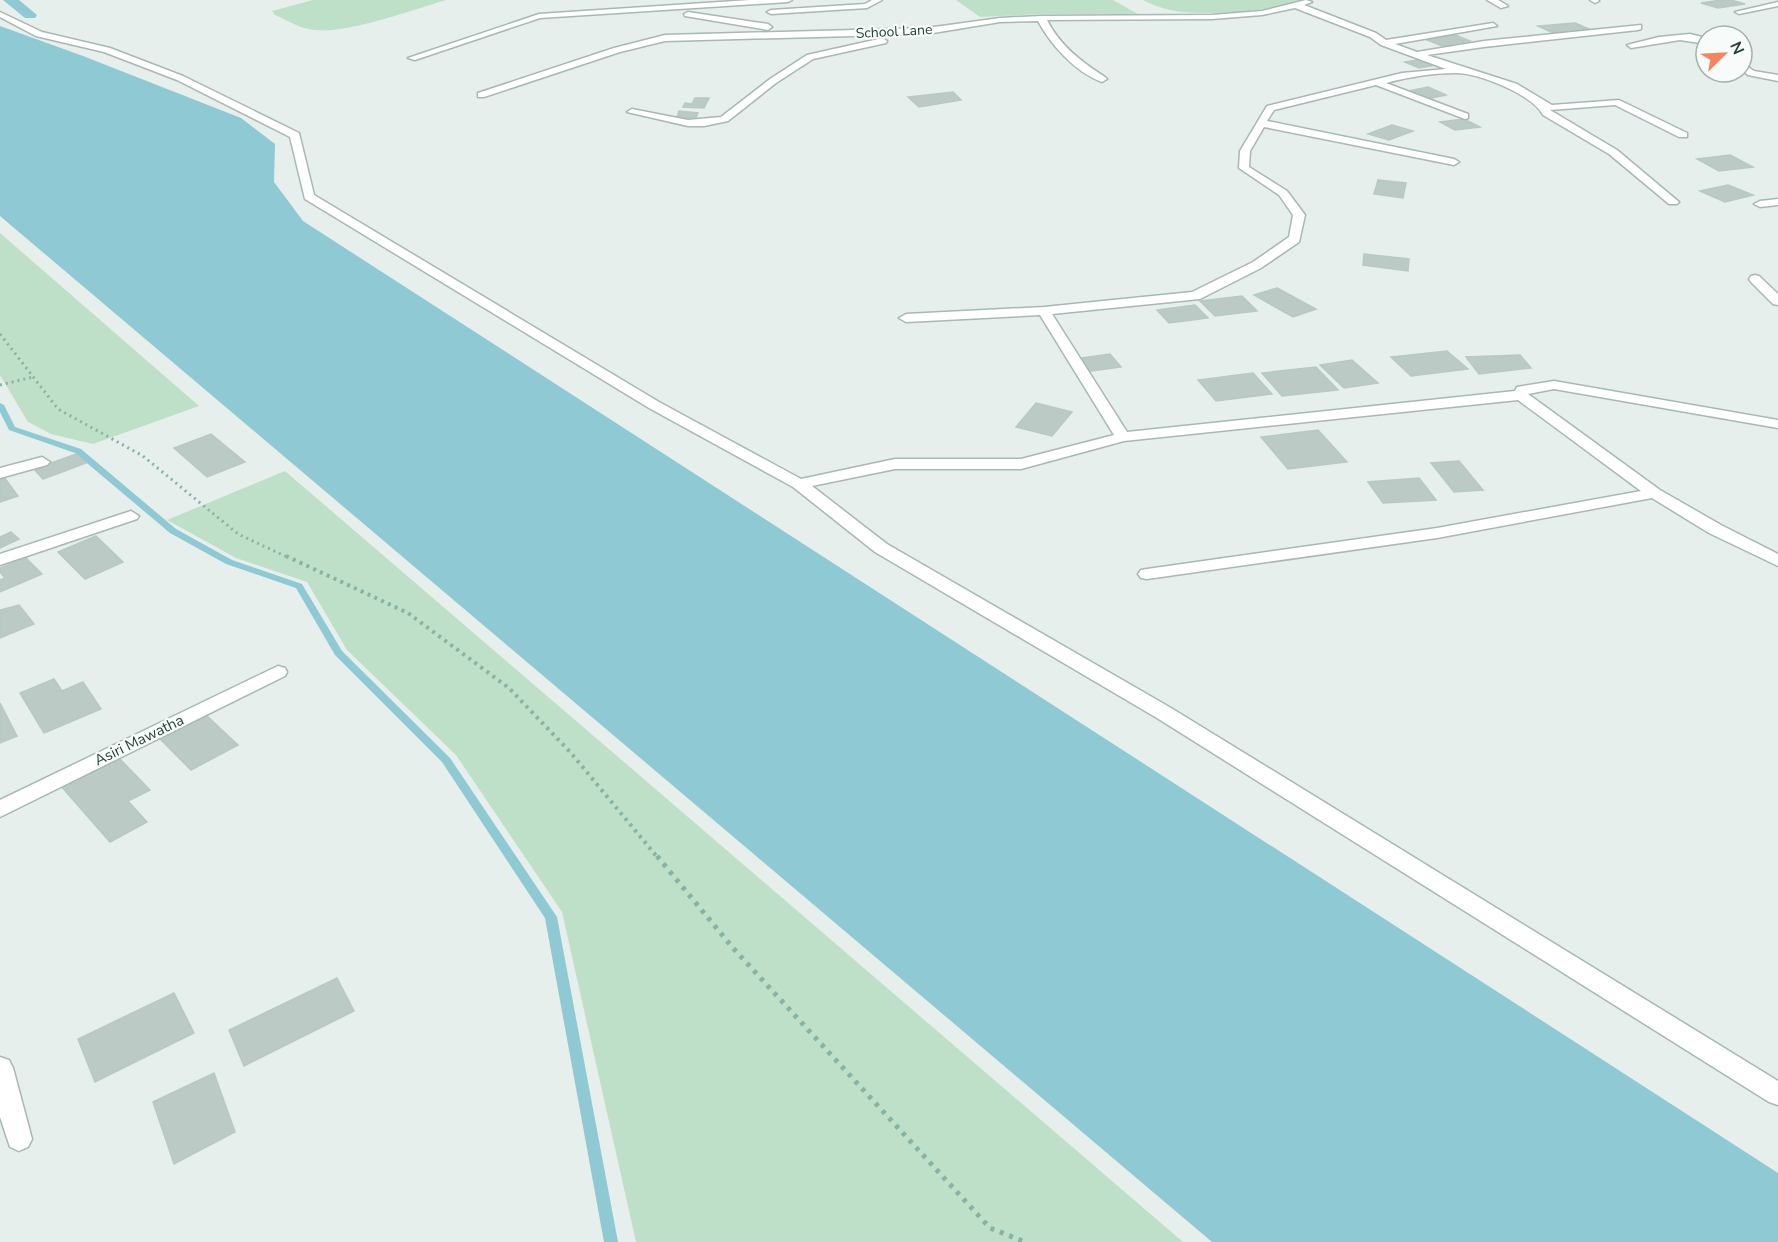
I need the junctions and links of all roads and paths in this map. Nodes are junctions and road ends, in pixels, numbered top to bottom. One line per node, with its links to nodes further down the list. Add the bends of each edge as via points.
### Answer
1 (788, 0): 8 (street)
2 (878, 0): 10 (street, via 867,6)
3 (1314, 0): 6 (street, School Lane)
4 (1491, 0): 7 (street)
5 (1778, 4): 9 (street)
6 (1298, 6): 12 (street, School Lane, via 1212,17); 18 (street, via 1373,35)
7 (1504, 6)
8 (660, 9): 16 (street); 21 (street, via 574,9 539,16)
9 (1739, 12)
10 (762, 13)
11 (0, 14): 49 (street, via 39,34 107,50 180,78 294,135 309,197 654,405)
12 (1041, 18): 15 (street, School Lane); 25 (street, via 1048,34 1070,57)
13 (1493, 26): 18 (street)
14 (1638, 27): 20 (street)
15 (927, 31): 16 (street, School Lane); 29 (street, via 810,57 724,119 687,123)
16 (814, 35): 27 (street, School Lane, via 665,38)
17 (1694, 37): 19 (street)
18 (1384, 43): 20 (street)
19 (1630, 45)
20 (1418, 54): 22 (street)
21 (412, 58)
22 (1459, 70): 26 (street); 28 (street, via 1514,86)
23 (1754, 74): 24 (street)
24 (1778, 78)
25 (1102, 79)
26 (1376, 82): 30 (street); 31 (street, via 1270,108)
27 (481, 94)
28 (1544, 106): 32 (street, via 1616,102); 34 (street, via 1546,113 1613,152)
29 (632, 112)
30 (1465, 116)
31 (1261, 123): 33 (street); 39 (street, via 1245,151 1244,168 1283,193 1299,215 1295,239 1257,265 1195,296)
32 (1683, 135)
33 (1454, 162)
34 (1673, 202)
35 (1778, 202): 36 (street)
36 (1760, 204)
37 (1755, 279): 38 (street)
38 (1778, 301)
39 (1044, 311): 40 (street); 46 (street)
40 (906, 318)
41 (0, 334): 42 (path)
42 (33, 377): 43 (path); 60 (path, via 58,410 143,456 238,534 408,613 510,688 571,753 733,948 990,1228)
43 (0, 385)
44 (1521, 395): 45 (street, via 1522,390 1554,385); 46 (street); 50 (street)
45 (1778, 424)
46 (1123, 436): 49 (street, via 1021,464 895,464)
47 (42, 462): 48 (street)
48 (0, 473)
49 (799, 484): 58 (street, via 881,548 1164,713)
50 (1654, 493): 53 (street); 54 (street, via 1437,533)
51 (131, 516): 52 (street)
52 (0, 560)
53 (1778, 561)
54 (1147, 574)
55 (278, 672): 56 (street, Asiri Mawatha)
56 (0, 809)
57 (0, 1068): 59 (street)
58 (1778, 1094)
59 (19, 1139)
60 (1025, 1242)

